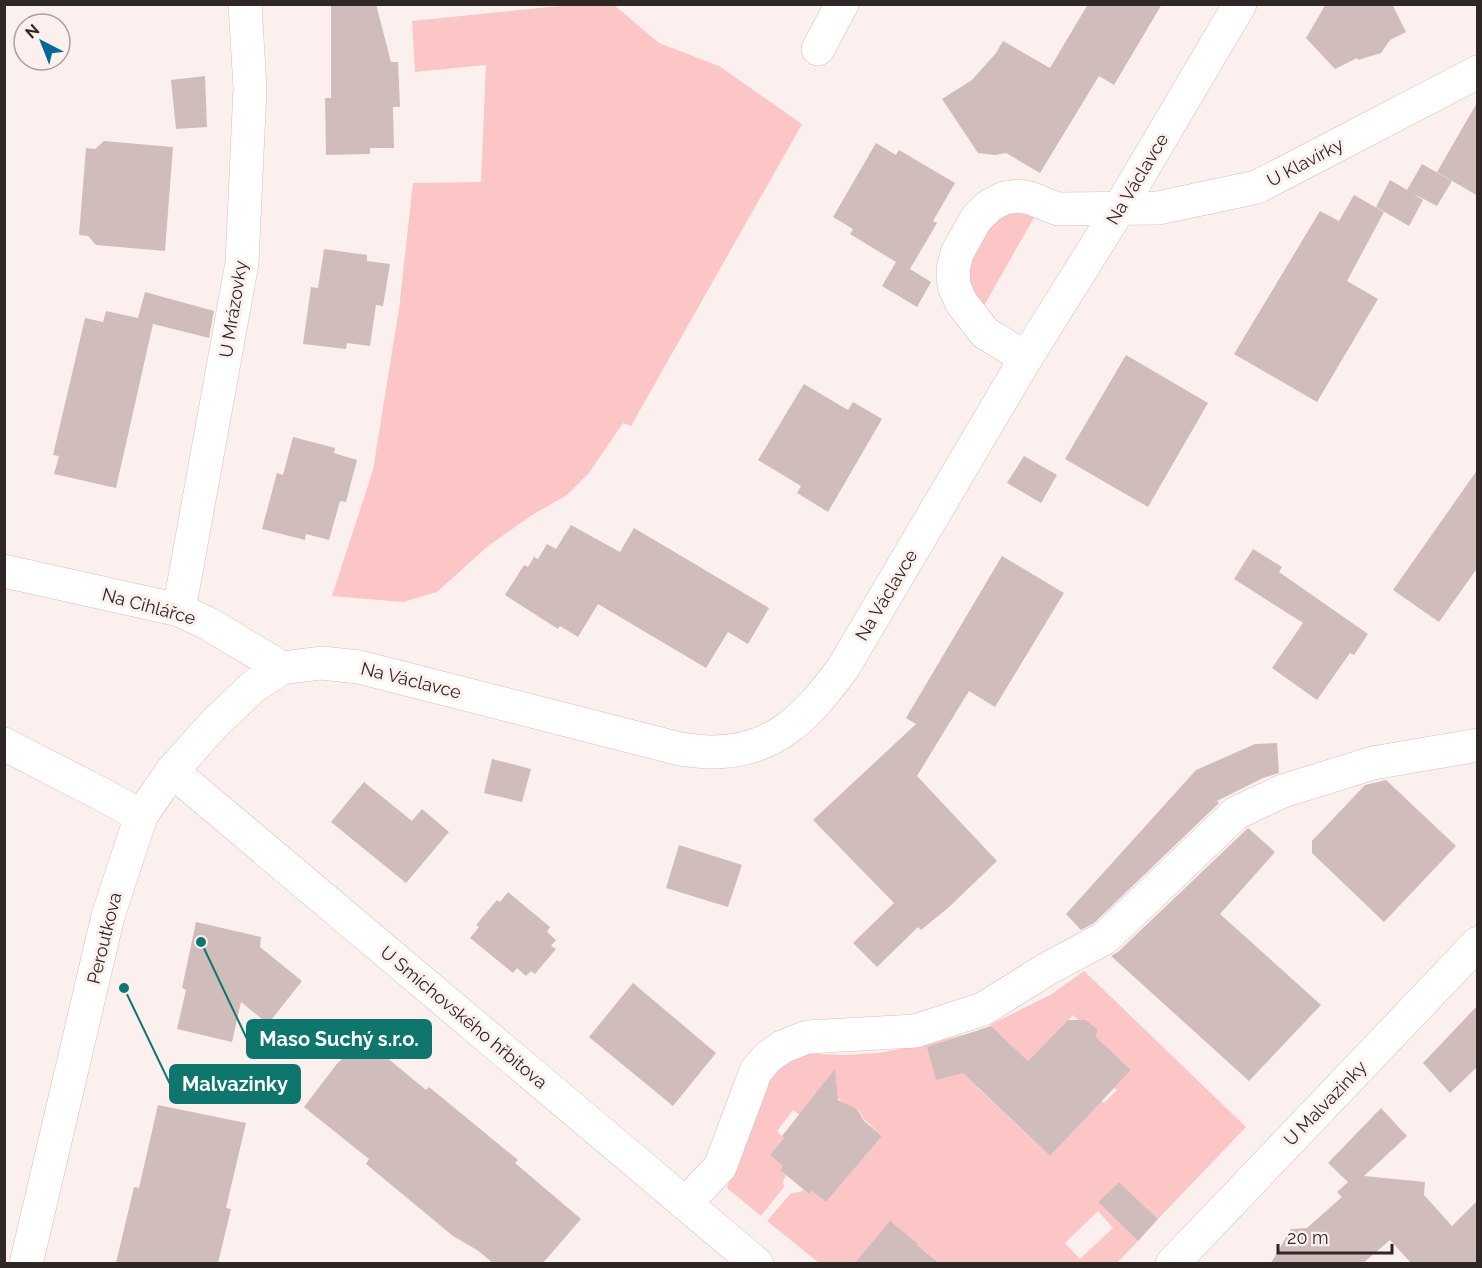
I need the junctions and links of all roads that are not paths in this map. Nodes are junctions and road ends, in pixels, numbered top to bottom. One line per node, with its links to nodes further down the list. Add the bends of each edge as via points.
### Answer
1 (245, 4): 9 (street, U Mrázovky, via 250,88 242,263)
2 (842, 4): 4 (street)
3 (1240, 4): 6 (street, Na Václavce)
4 (818, 49)
5 (1478, 72): 6 (street, U Klavírky, via 1257,187 1158,208)
6 (1119, 209): 7 (street, Na Václavce); 7 (street, U Klavírky, via 1058,209 1030,198 1004,198 988,206 965,236 953,270 954,286 962,302 985,333)
7 (1026, 358): 10 (street, Na Václavce, via 843,668 819,701 789,729 767,742 711,753 359,667 321,663)
8 (4, 571): 9 (street, Na Cihlářce)
9 (179, 610): 10 (street, Na Cihlářce)
10 (282, 668): 13 (street, Peroutkova, via 254,687 214,724)
11 (4, 744): 14 (street)
12 (1478, 745): 16 (street, via 1373,763 1283,791 1236,813 1106,939 1047,969 983,1009 915,1031 807,1037 782,1047 756,1071 720,1167)
13 (172, 771): 14 (street, Peroutkova); 16 (street, U Smíchovského hřbitova)
14 (141, 816): 17 (street, Peroutkova, via 108,916)
15 (1478, 943): 19 (street, U Malvazinky)
16 (685, 1204): 18 (street, U Smíchovského hřbitova)
17 (26, 1263)
18 (757, 1263)
19 (1172, 1263)

